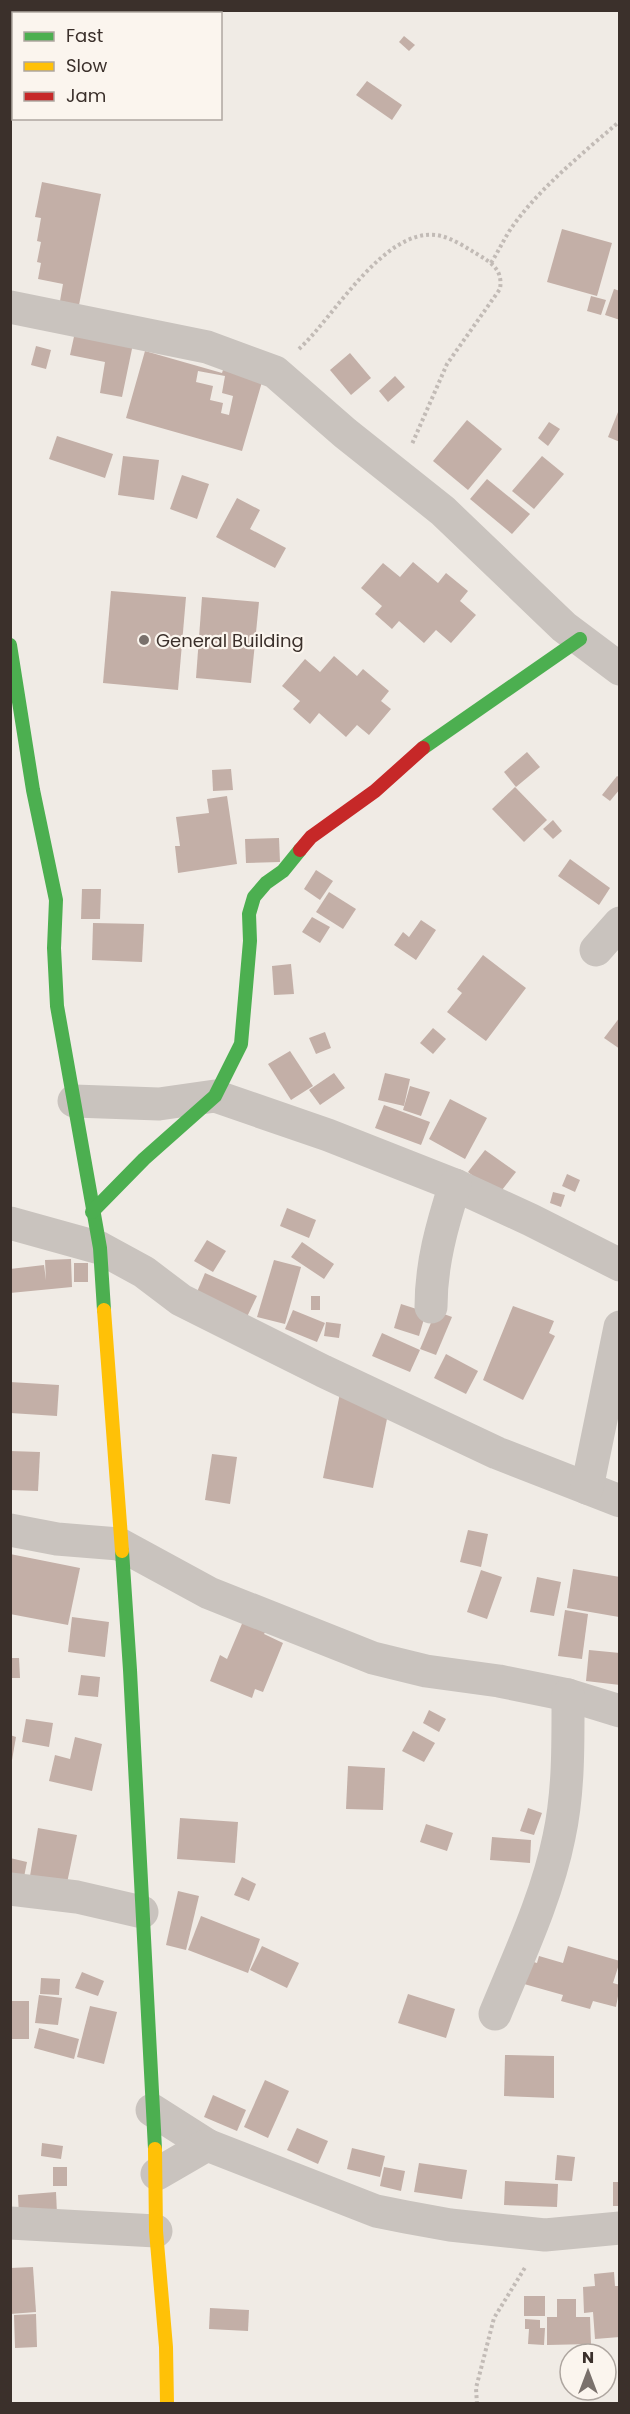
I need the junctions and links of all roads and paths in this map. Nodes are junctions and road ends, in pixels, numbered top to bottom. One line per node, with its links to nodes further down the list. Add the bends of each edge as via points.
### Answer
1 (12, 25): 2 (street)
2 (10, 33)
3 (620, 121): 4 (path, via 525,211)
4 (491, 263): 6 (path, via 453,240 436,235 406,241 378,261 310,339); 7 (path, via 500,272 500,289 447,364)
5 (10, 307): 6 (street, via 207,347)
6 (275, 372): 7 (street)
7 (398, 476): 8 (street, via 443,511)
8 (580, 639): 11 (street); 14 (street, via 415,754 375,791 310,837 283,871 266,883 249,914 241,1044)
9 (10, 645): 10 (street)
10 (12, 669): 15 (street, via 56,900 57,1006)
11 (620, 669)
12 (620, 923): 13 (street)
13 (596, 950)
14 (215, 1096): 15 (street, via 159,1104); 16 (street); 17 (street, via 144,1158)
15 (74, 1101): 17 (street)
16 (455, 1185): 20 (street); 21 (street, via 432,1271)
17 (92, 1212): 19 (street)
18 (10, 1223): 19 (street)
19 (100, 1248): 23 (street, via 202,1311 497,1453); 26 (street)
20 (620, 1264)
21 (431, 1307)
22 (620, 1327): 23 (street)
23 (587, 1488): 24 (street)
24 (620, 1501)
25 (10, 1530): 26 (street)
26 (119, 1544): 27 (street, via 209,1593 373,1658); 30 (street, via 130,1670)
27 (568, 1695): 28 (street); 31 (street, via 559,1840 536,1913)
28 (620, 1711)
29 (10, 1889): 30 (street, via 76,1897)
30 (142, 1912): 32 (street)
31 (495, 2014)
32 (152, 2110): 33 (street); 34 (street)
33 (207, 2145): 34 (street); 38 (street, via 376,2211 450,2225)
34 (157, 2174): 37 (street)
35 (10, 2223): 37 (street)
36 (620, 2228): 38 (street)
37 (156, 2231): 39 (street)
38 (545, 2235): 40 (path, via 494,2318 476,2388)
39 (167, 2403)
40 (477, 2403)

